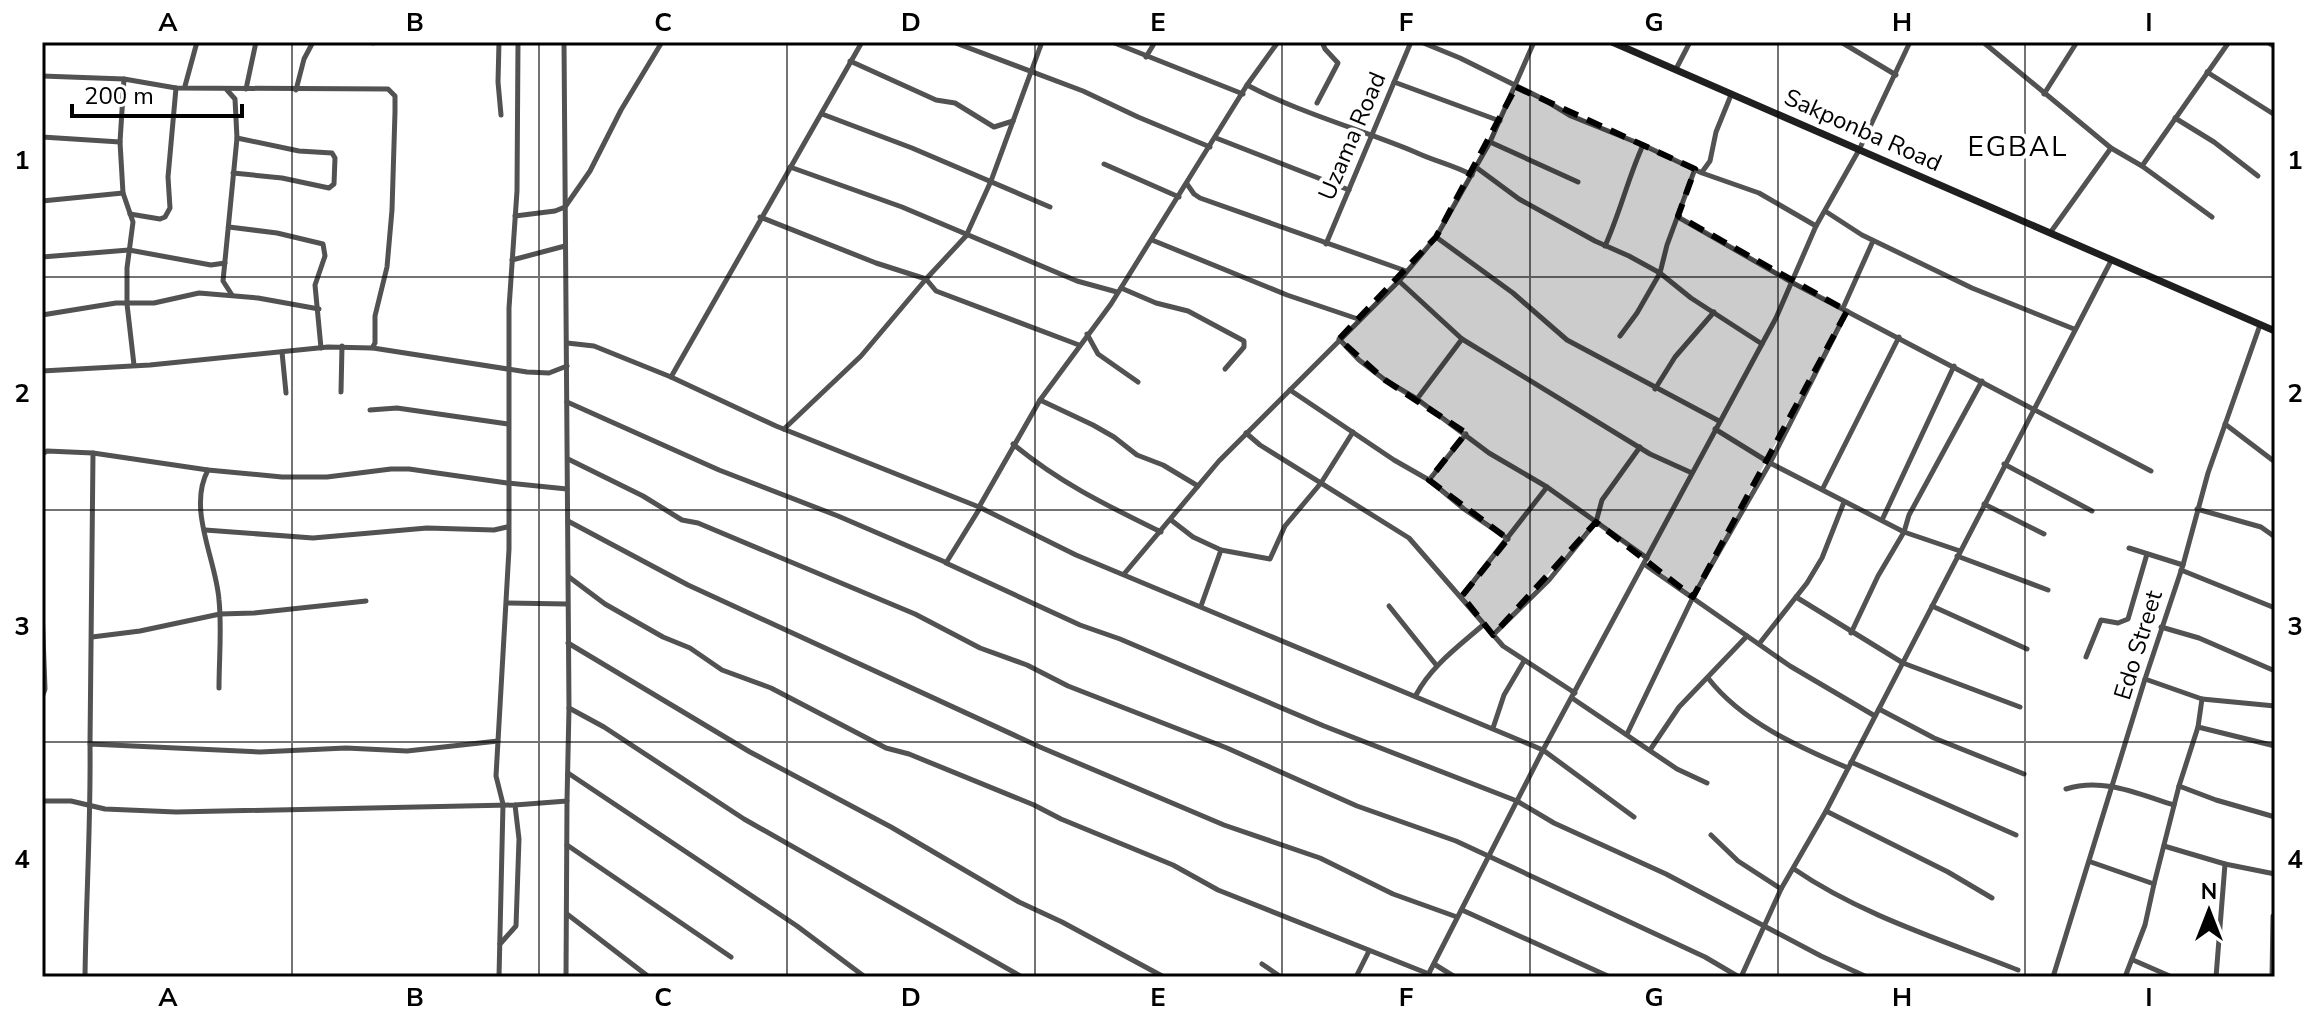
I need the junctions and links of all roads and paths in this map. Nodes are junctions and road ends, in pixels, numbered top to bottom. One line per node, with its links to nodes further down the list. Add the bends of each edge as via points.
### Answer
1 (197, 42): 35 (street)
2 (256, 42): 46 (street)
3 (313, 42): 47 (street)
4 (499, 42): 53 (street)
5 (518, 42): 87 (street)
6 (564, 42): 83 (street)
7 (662, 42): 83 (street)
8 (862, 42): 30 (street)
9 (953, 42): 34 (street)
10 (1042, 42): 34 (street)
11 (1112, 42): 29 (street)
12 (1155, 42): 29 (street)
13 (1257, 42): 14 (street)
14 (1269, 42)
15 (1278, 42): 40 (street)
16 (1322, 42): 51 (street, via 1338,63)
17 (1411, 42): 39 (street, Uzama Road)
18 (1421, 42): 43 (street)
19 (1534, 42): 43 (street)
20 (1612, 42): 32 (main road, Sakponba Road)
21 (1690, 42): 32 (street)
22 (1841, 42): 36 (street)
23 (1910, 42): 36 (street)
24 (1983, 42): 49 (street)
25 (2077, 42): 49 (street)
26 (2229, 42): 33 (street)
27 (2267, 42): 28 (street)
28 (2275, 47)
29 (1146, 57): 48 (street)
30 (850, 61): 52 (street); 56 (street, via 936,100 955,103 994,127)
31 (42, 65): 37 (street)
32 (1676, 70): 50 (main road, Sakponba Road)
33 (2207, 72): 54 (street); 55 (street)
34 (1030, 73): 56 (street); 65 (street)
35 (190, 74): 41 (street); 42 (street)
36 (1896, 75): 67 (street)
37 (44, 76): 38 (street)
38 (124, 79): 44 (street); 62 (street)
39 (1394, 82): 57 (street); 58 (street, Uzama Road)
40 (1247, 85): 48 (street); 58 (street)
41 (185, 86): 42 (street); 44 (street)
42 (198, 86): 45 (street)
43 (1516, 87): 57 (street); 64 (street)
44 (176, 88): 86 (street, via 170,208 160,219)
45 (226, 89): 46 (street); 60 (street, via 235,99)
46 (246, 89): 47 (street)
47 (296, 90): 132 (street, via 383,88 395,96 387,267)
48 (1243, 94): 61 (street)
49 (2044, 94): 66 (street)
50 (1731, 95): 67 (main road, Sakponba Road); 72 (street, via 1710,161)
51 (1317, 103)
52 (822, 114): 70 (street); 76 (street)
53 (501, 115)
54 (2275, 115)
55 (2175, 118): 69 (street); 75 (street)
56 (1013, 121): 76 (street)
57 (1500, 121): 63 (street)
58 (1372, 135): 74 (street); 79 (street, Uzama Road)
59 (42, 137): 62 (street)
60 (237, 138): 73 (street); 73 (street, via 332,153 334,184 329,188)
61 (1215, 138): 65 (street); 79 (street)
62 (120, 142): 80 (street)
63 (1490, 142): 71 (street); 77 (street)
64 (1643, 145): 72 (street); 100 (street)
65 (1210, 147): 78 (street)
66 (2111, 148): 69 (street); 93 (street)
67 (1859, 150): 85 (street); 93 (main road, Sakponba Road)
68 (1104, 164): 81 (street)
69 (2142, 166): 90 (street)
70 (790, 167): 88 (street); 94 (street)
71 (1477, 168): 74 (street); 100 (street, via 1519,199)
72 (1698, 171): 89 (street); 91 (street, via 1759,193)
73 (233, 173): 92 (street)
74 (1472, 175): 95 (street)
75 (2258, 176)
76 (991, 181): 84 (street); 94 (street)
77 (1578, 182)
78 (1187, 184): 81 (street); 98 (street, via 1200,198)
79 (1349, 190): 98 (street, Uzama Road)
80 (123, 193): 82 (street); 86 (street)
81 (1179, 197): 96 (street)
82 (42, 201)
83 (565, 207): 87 (street); 99 (street)
84 (1050, 207)
85 (1825, 211): 91 (street); 97 (street)
86 (129, 214): 101 (street)
87 (515, 216): 103 (street)
88 (760, 217): 108 (street); 140 (street)
89 (1678, 217): 107 (street); 110 (street)
90 (2212, 217)
91 (1816, 226): 110 (street)
92 (229, 227): 105 (street); 114 (street, via 323,244 325,256 316,279)
93 (2049, 234): 104 (main road, Sakponba Road)
94 (966, 236): 108 (street); 111 (street, via 1077,281)
95 (1436, 237): 106 (street); 143 (street, via 1567,340)
96 (1152, 240): 111 (street); 118 (street)
97 (1873, 241): 115 (street); 120 (street)
98 (1326, 244): 106 (street)
99 (565, 246): 103 (street); 127 (street)
100 (1605, 246): 107 (street)
101 (129, 250): 102 (street); 105 (street); 113 (street)
102 (42, 257)
103 (512, 260): 138 (street)
104 (2111, 261): 119 (main road, Sakponba Road); 120 (street)
105 (225, 263): 112 (street, via 224,286)
106 (1407, 271): 109 (street)
107 (1660, 273): 116 (street); 123 (street)
108 (926, 279): 129 (street, via 936,291); 155 (street, via 861,356)
109 (1399, 281): 118 (street); 126 (street)
110 (1793, 283): 115 (street); 128 (street)
111 (1119, 290): 122 (street); 137 (street, via 1188,311 1244,341)
112 (232, 295): 113 (street, via 199,293); 114 (street)
113 (127, 304): 117 (street); 134 (street)
114 (319, 309): 131 (street)
115 (1845, 310): 124 (street); 166 (street)
116 (1714, 312): 128 (street); 143 (street)
117 (42, 315)
118 (1358, 319): 125 (street)
119 (2260, 325): 121 (main road, Sakponba Road); 154 (street, Edo Street)
120 (2074, 329): 150 (street)
121 (2275, 331)
122 (1087, 334): 129 (street); 142 (street, via 1098,354)
123 (1620, 336)
124 (1899, 337): 136 (street); 176 (street)
125 (1339, 339): 144 (street); 147 (street, via 1359,360)
126 (1462, 339): 147 (street); 161 (street)
127 (567, 343): 135 (street); 140 (street, via 594,346)
128 (1762, 344): 152 (street)
129 (1079, 345): 148 (street)
130 (342, 346): 131 (street); 132 (street); 145 (street)
131 (321, 348): 133 (street)
132 (372, 348): 138 (street)
133 (282, 352): 134 (street); 146 (street)
134 (134, 365): 139 (street)
135 (567, 366): 138 (street, via 549,373); 149 (street)
136 (1954, 366): 141 (street); 184 (street)
137 (1225, 369)
138 (510, 370): 153 (street)
139 (42, 371)
140 (671, 377): 155 (street)
141 (1982, 381): 150 (street); 190 (street)
142 (1138, 382)
143 (1655, 389): 152 (street)
144 (1290, 390): 157 (street); 158 (street)
145 (341, 392)
146 (286, 393)
147 (1417, 399): 159 (street)
148 (1040, 400): 160 (street); 174 (street)
149 (567, 402): 164 (street); 199 (street)
150 (2034, 409): 167 (street); 169 (street)
151 (370, 410): 153 (street, via 397,408)
152 (1719, 421): 156 (street)
153 (508, 424): 172 (street)
154 (2225, 424): 165 (street); 181 (street, Edo Street)
155 (784, 429): 180 (street)
156 (1715, 429): 166 (street); 170 (street)
157 (1353, 432): 171 (street); 173 (street)
158 (1246, 433): 173 (street); 174 (street)
159 (1466, 434): 171 (street); 175 (street)
160 (1013, 444): 180 (street); 189 (street, via 1080,492)
161 (1640, 447): 170 (street); 186 (street, via 1602,500)
162 (93, 453): 163 (street); 168 (street); 221 (street)
163 (42, 454)
164 (567, 459): 177 (street); 272 (street, via 682,520 715,529 1068,686)
165 (2275, 462)
166 (1770, 463): 176 (street); 205 (street)
167 (2004, 464): 179 (street); 182 (street)
168 (208, 470): 172 (street, via 327,477 409,469); 188 (street, via 202,481)
169 (2151, 471)
170 (1692, 473): 198 (street)
171 (1429, 480): 193 (street)
172 (507, 483): 177 (street); 187 (street)
173 (1321, 483): 195 (street, via 1285,526 1270,559); 204 (street, via 1409,538)
174 (1198, 486): 183 (street)
175 (1547, 487): 186 (street); 193 (street)
176 (1823, 488): 178 (street)
177 (567, 489): 185 (street)
178 (1844, 502): 184 (street); 206 (street, via 1822,558)
179 (1984, 504): 191 (street); 196 (street)
180 (979, 508): 199 (street); 201 (street)
181 (2197, 509): 192 (street, via 2261,527); 200 (street, Edo Street)
182 (2092, 511)
183 (1171, 520): 189 (street); 195 (street)
184 (1882, 520): 190 (street)
185 (568, 521): 202 (street); 283 (street, via 688,585 1040,747)
186 (1596, 522): 198 (street); 219 (street, via 1549,580)
187 (507, 527): 188 (street, via 313,538); 208 (street)
188 (205, 530): 215 (street)
189 (1161, 532): 201 (street)
190 (1904, 532): 196 (street); 218 (street)
191 (2044, 534)
192 (2275, 537)
193 (1508, 539): 204 (street)
194 (2129, 548): 197 (street)
195 (1221, 550): 210 (street)
196 (1958, 554): 203 (street); 212 (street)
197 (2147, 554): 200 (street); 225 (street, via 2128,619 2101,620)
198 (1646, 561): 205 (street); 234 (street)
199 (946, 563): 260 (street, via 1080,625)
200 (2182, 567): 213 (street); 217 (street, Edo Street)
201 (1124, 574): 210 (street)
202 (568, 576): 209 (street); 286 (street, via 605,604 722,670 771,688 886,748 1034,805 1218,890)
203 (2048, 590)
204 (1462, 596): 216 (street)
205 (1693, 597): 220 (street); 244 (street)
206 (1796, 597): 218 (street); 223 (street)
207 (366, 601): 215 (street)
208 (507, 603): 209 (street); 245 (street)
209 (567, 604): 222 (street)
210 (1201, 606): 233 (street)
211 (1389, 606): 228 (street)
212 (1932, 606): 224 (street); 227 (street)
213 (2275, 608)
214 (42, 609): 235 (street)
215 (220, 614): 221 (street); 232 (street)
216 (1483, 625): 219 (street); 228 (street)
217 (2161, 627): 229 (street); 231 (street, Edo Street)
218 (1851, 633): 227 (street)
219 (1493, 635): 226 (street)
220 (1747, 636): 223 (street); 230 (street)
221 (92, 637): 246 (street)
222 (568, 643): 239 (street); 299 (street, via 750,752)
223 (1759, 644): 241 (street)
224 (2027, 649)
225 (2086, 657)
226 (1524, 661): 234 (street); 243 (street)
227 (1903, 663): 238 (street); 240 (street)
228 (1437, 666): 233 (street)
229 (2275, 671)
230 (1708, 678): 249 (street, via 1679,707); 251 (street, via 1729,701 1773,731)
231 (2145, 679): 236 (street); 255 (street, Edo Street)
232 (219, 688)
233 (1416, 695): 243 (street)
234 (1574, 696): 244 (street); 248 (street)
235 (42, 697)
236 (2202, 699): 237 (street); 242 (street)
237 (2275, 706)
238 (2020, 707)
239 (569, 708): 252 (street); 298 (street, via 744,819)
240 (1879, 709): 241 (street); 253 (street)
241 (1875, 716): 250 (street)
242 (2198, 727): 247 (street); 256 (street)
243 (1493, 728): 248 (street)
244 (1627, 734): 249 (street)
245 (498, 741): 246 (street, via 407,751 260,752); 261 (street, via 496,776)
246 (90, 744): 264 (street)
247 (2275, 746)
248 (1543, 750): 260 (street); 266 (street)
249 (1650, 750): 254 (street)
250 (1851, 762): 251 (street); 269 (street)
251 (1848, 768): 265 (street)
252 (568, 773): 259 (street); 297 (street)
253 (2024, 774)
254 (1707, 783)
255 (2113, 786): 257 (street, via 2091,783); 263 (street); 273 (street, Edo Street)
256 (2179, 786): 263 (street); 267 (street)
257 (2066, 789)
258 (42, 801): 264 (street)
259 (567, 801): 262 (street); 270 (street)
260 (1517, 801): 272 (street); 284 (street)
261 (503, 804): 262 (street); 264 (street, via 176,812); 285 (street)
262 (515, 805): 285 (street, via 516,926)
263 (2174, 805): 271 (street)
264 (91, 807): 293 (street)
265 (1826, 811): 275 (street); 279 (street)
266 (1634, 817)
267 (2275, 817)
268 (1711, 835): 278 (street, via 1738,861)
269 (2016, 835)
270 (567, 845): 281 (street); 287 (street)
271 (2164, 846): 274 (street); 277 (street)
272 (1487, 857): 280 (street); 304 (street)
273 (2091, 862): 277 (street); 306 (street, Edo Street)
274 (2225, 864): 276 (street); 309 (street)
275 (1794, 869): 278 (street); 291 (street, via 1850,903)
276 (2275, 874)
277 (2154, 884): 288 (street)
278 (1781, 889): 284 (street)
279 (1992, 898)
280 (1462, 910): 283 (street); 303 (street)
281 (567, 913): 295 (street); 296 (street)
282 (2273, 916): 310 (street)
283 (1457, 917): 290 (street)
284 (1765, 925): 304 (street); 305 (street)
285 (500, 944): 294 (street)
286 (1369, 951): 292 (street); 301 (street)
287 (731, 957)
288 (2133, 960): 307 (street); 308 (street)
289 (1262, 964): 300 (street)
290 (1434, 964): 292 (street); 302 (street)
291 (2018, 970)
292 (1428, 976)
293 (85, 977)
294 (499, 977)
295 (566, 977)
296 (649, 977)
297 (865, 977)
298 (1022, 977)
299 (1164, 977)
300 (1281, 977)
301 (1356, 977)
302 (1455, 977)
303 (1610, 977)
304 (1740, 977)
305 (1867, 977)
306 (2053, 977)
307 (2125, 977)
308 (2172, 977)
309 (2216, 977)
310 (2272, 977)

